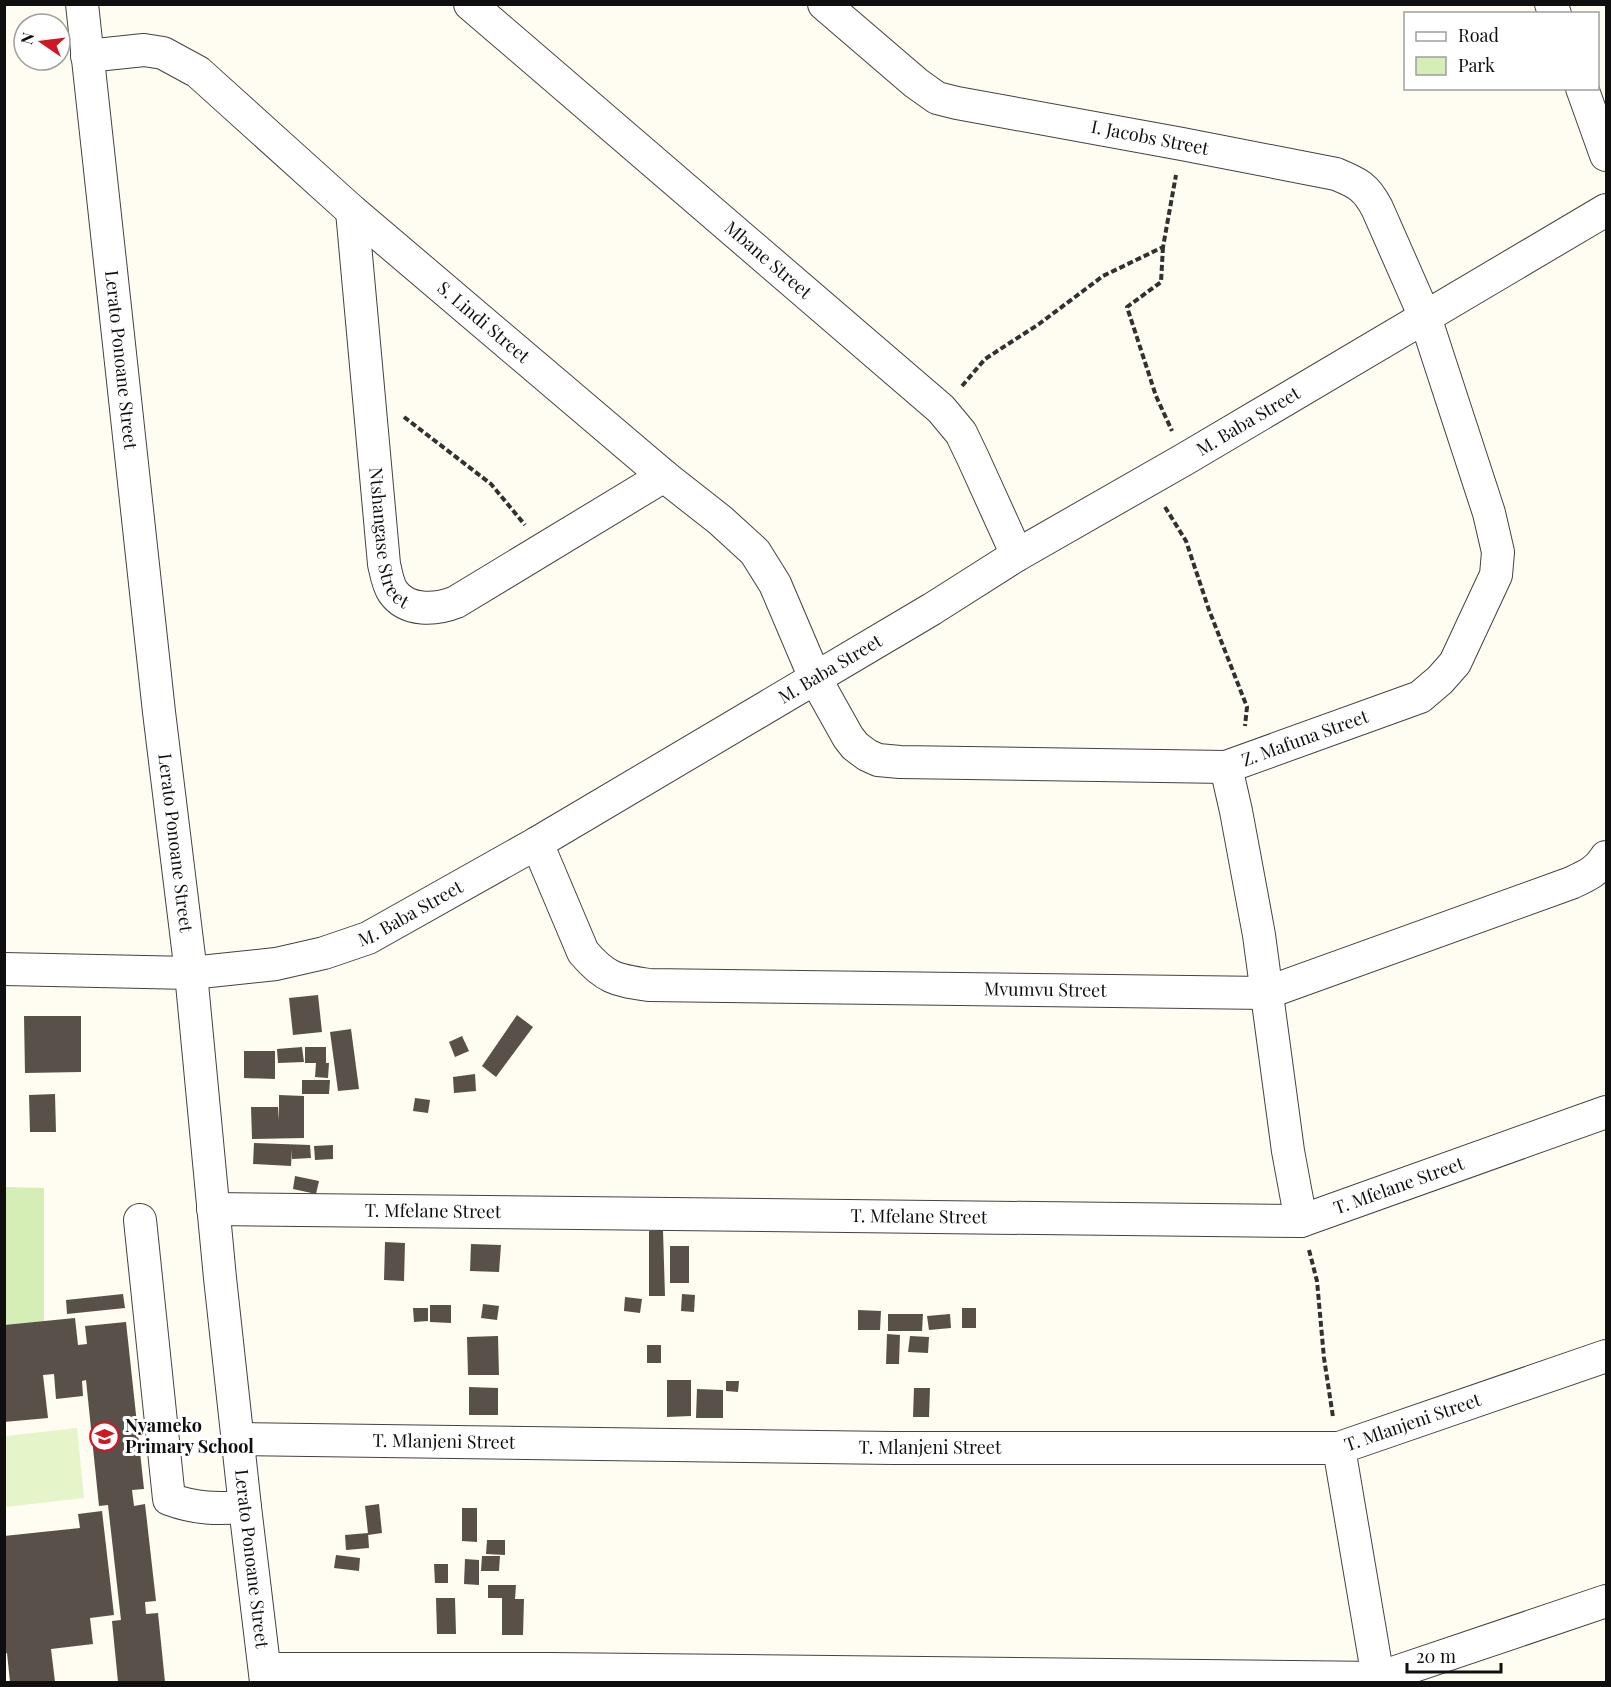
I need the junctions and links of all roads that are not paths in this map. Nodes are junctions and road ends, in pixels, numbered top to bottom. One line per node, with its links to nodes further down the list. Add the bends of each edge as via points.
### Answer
1 (82, 4): 4 (street, Lerato Ponoane Street)
2 (470, 4): 11 (street, Mbane Street, via 941,409 974,458)
3 (824, 4): 9 (street, I. Jacobs Street, via 938,98 1336,174 1353,181 1369,193)
4 (87, 56): 8 (street, S. Lindi Street, via 144,50 163,53 198,72); 17 (street, Lerato Ponoane Street)
5 (1583, 90): 6 (street)
6 (1606, 155)
7 (1606, 210): 9 (street, M. Baba Street)
8 (352, 211): 10 (street, S. Lindi Street); 10 (street, Ntshangase Street, via 384,564 392,591 404,603 422,608 456,602)
9 (1425, 317): 11 (street, M. Baba Street); 13 (street, Z. Mafuna Street, via 1489,513 1498,552 1497,575 1455,663 1420,697)
10 (664, 477): 12 (street, S. Lindi Street, via 755,552 775,584)
11 (1017, 555): 12 (street, M. Baba Street)
12 (815, 678): 13 (street, Z. Mafuna Street, via 848,737 878,760); 14 (street, M. Baba Street)
13 (1226, 767): 18 (street, via 1259,935)
14 (537, 843): 17 (street, M. Baba Street, via 368,938 276,964); 18 (street, Mvumvu Street, via 584,952 596,967 622,981 649,985)
15 (1606, 857): 18 (street, Mvumvu Street, via 1600,867 1571,883)
16 (4, 969): 17 (street, M. Baba Street)
17 (191, 973): 20 (street, Lerato Ponoane Street)
18 (1266, 993): 22 (street)
19 (1606, 1112): 22 (street, T. Mfelane Street)
20 (213, 1209): 22 (street, T. Mfelane Street); 24 (street, Lerato Ponoane Street)
21 (140, 1220): 26 (street, via 169,1498 196,1508)
22 (1301, 1221)
23 (1606, 1356): 25 (street, T. Mlanjeni Street)
24 (238, 1439): 25 (street, T. Mlanjeni Street, via 892,1448); 26 (street, Lerato Ponoane Street)
25 (1339, 1448): 29 (street)
26 (245, 1507): 28 (street, Lerato Ponoane Street)
27 (1606, 1601): 29 (street)
28 (266, 1676): 29 (street, via 551,1669)
29 (1378, 1678)

